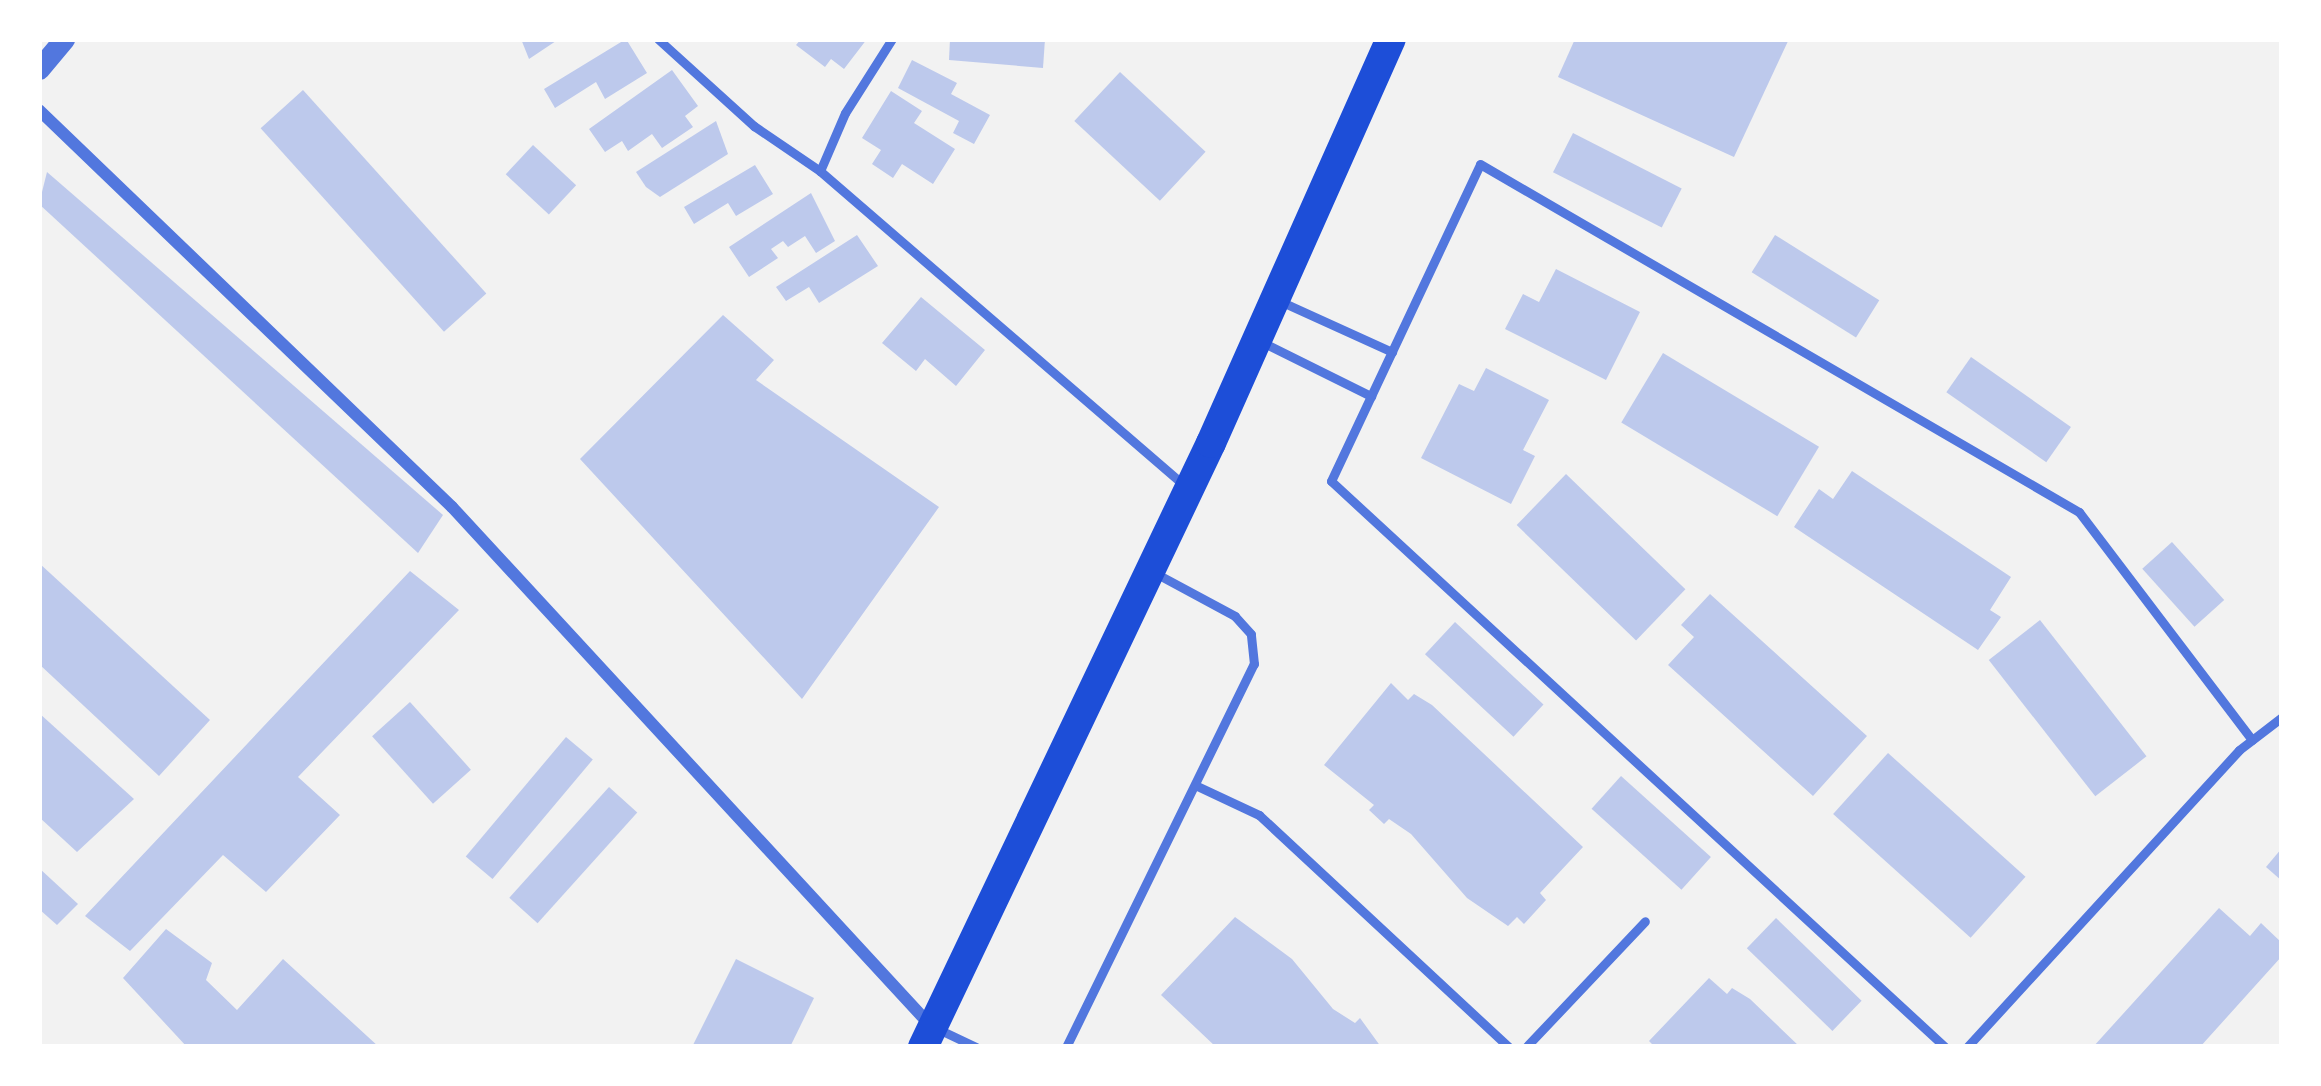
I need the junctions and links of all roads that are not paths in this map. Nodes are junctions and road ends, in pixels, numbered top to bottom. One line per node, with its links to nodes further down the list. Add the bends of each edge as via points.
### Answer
1 (64, 39): 5 (street)
2 (658, 39): 7 (lane, via 754,126)
3 (892, 39): 7 (lane, via 844,113)
4 (1390, 39): 8 (main road)
5 (39, 69)
6 (39, 110): 18 (street, via 435,490)
7 (820, 171): 12 (lane)
8 (1275, 299): 9 (main road); 10 (lane)
9 (1257, 339): 11 (lane); 12 (main road)
10 (1392, 352): 11 (lane); 15 (lane, via 1480,164 2079,512)
11 (1371, 396): 23 (lane, via 1331,481)
12 (1189, 490): 13 (main road)
13 (1150, 570): 16 (lane, via 1235,616 1252,634 1254,664); 18 (main road)
14 (2282, 717): 15 (lane)
15 (2252, 740): 24 (lane)
16 (1195, 784): 20 (lane); 21 (lane, via 1259,815)
17 (1645, 921): 22 (lane)
18 (928, 1037): 19 (lane)
19 (976, 1047)
20 (1066, 1047)
21 (1509, 1047)
22 (1526, 1047)
23 (1945, 1047)
24 (1967, 1047)

